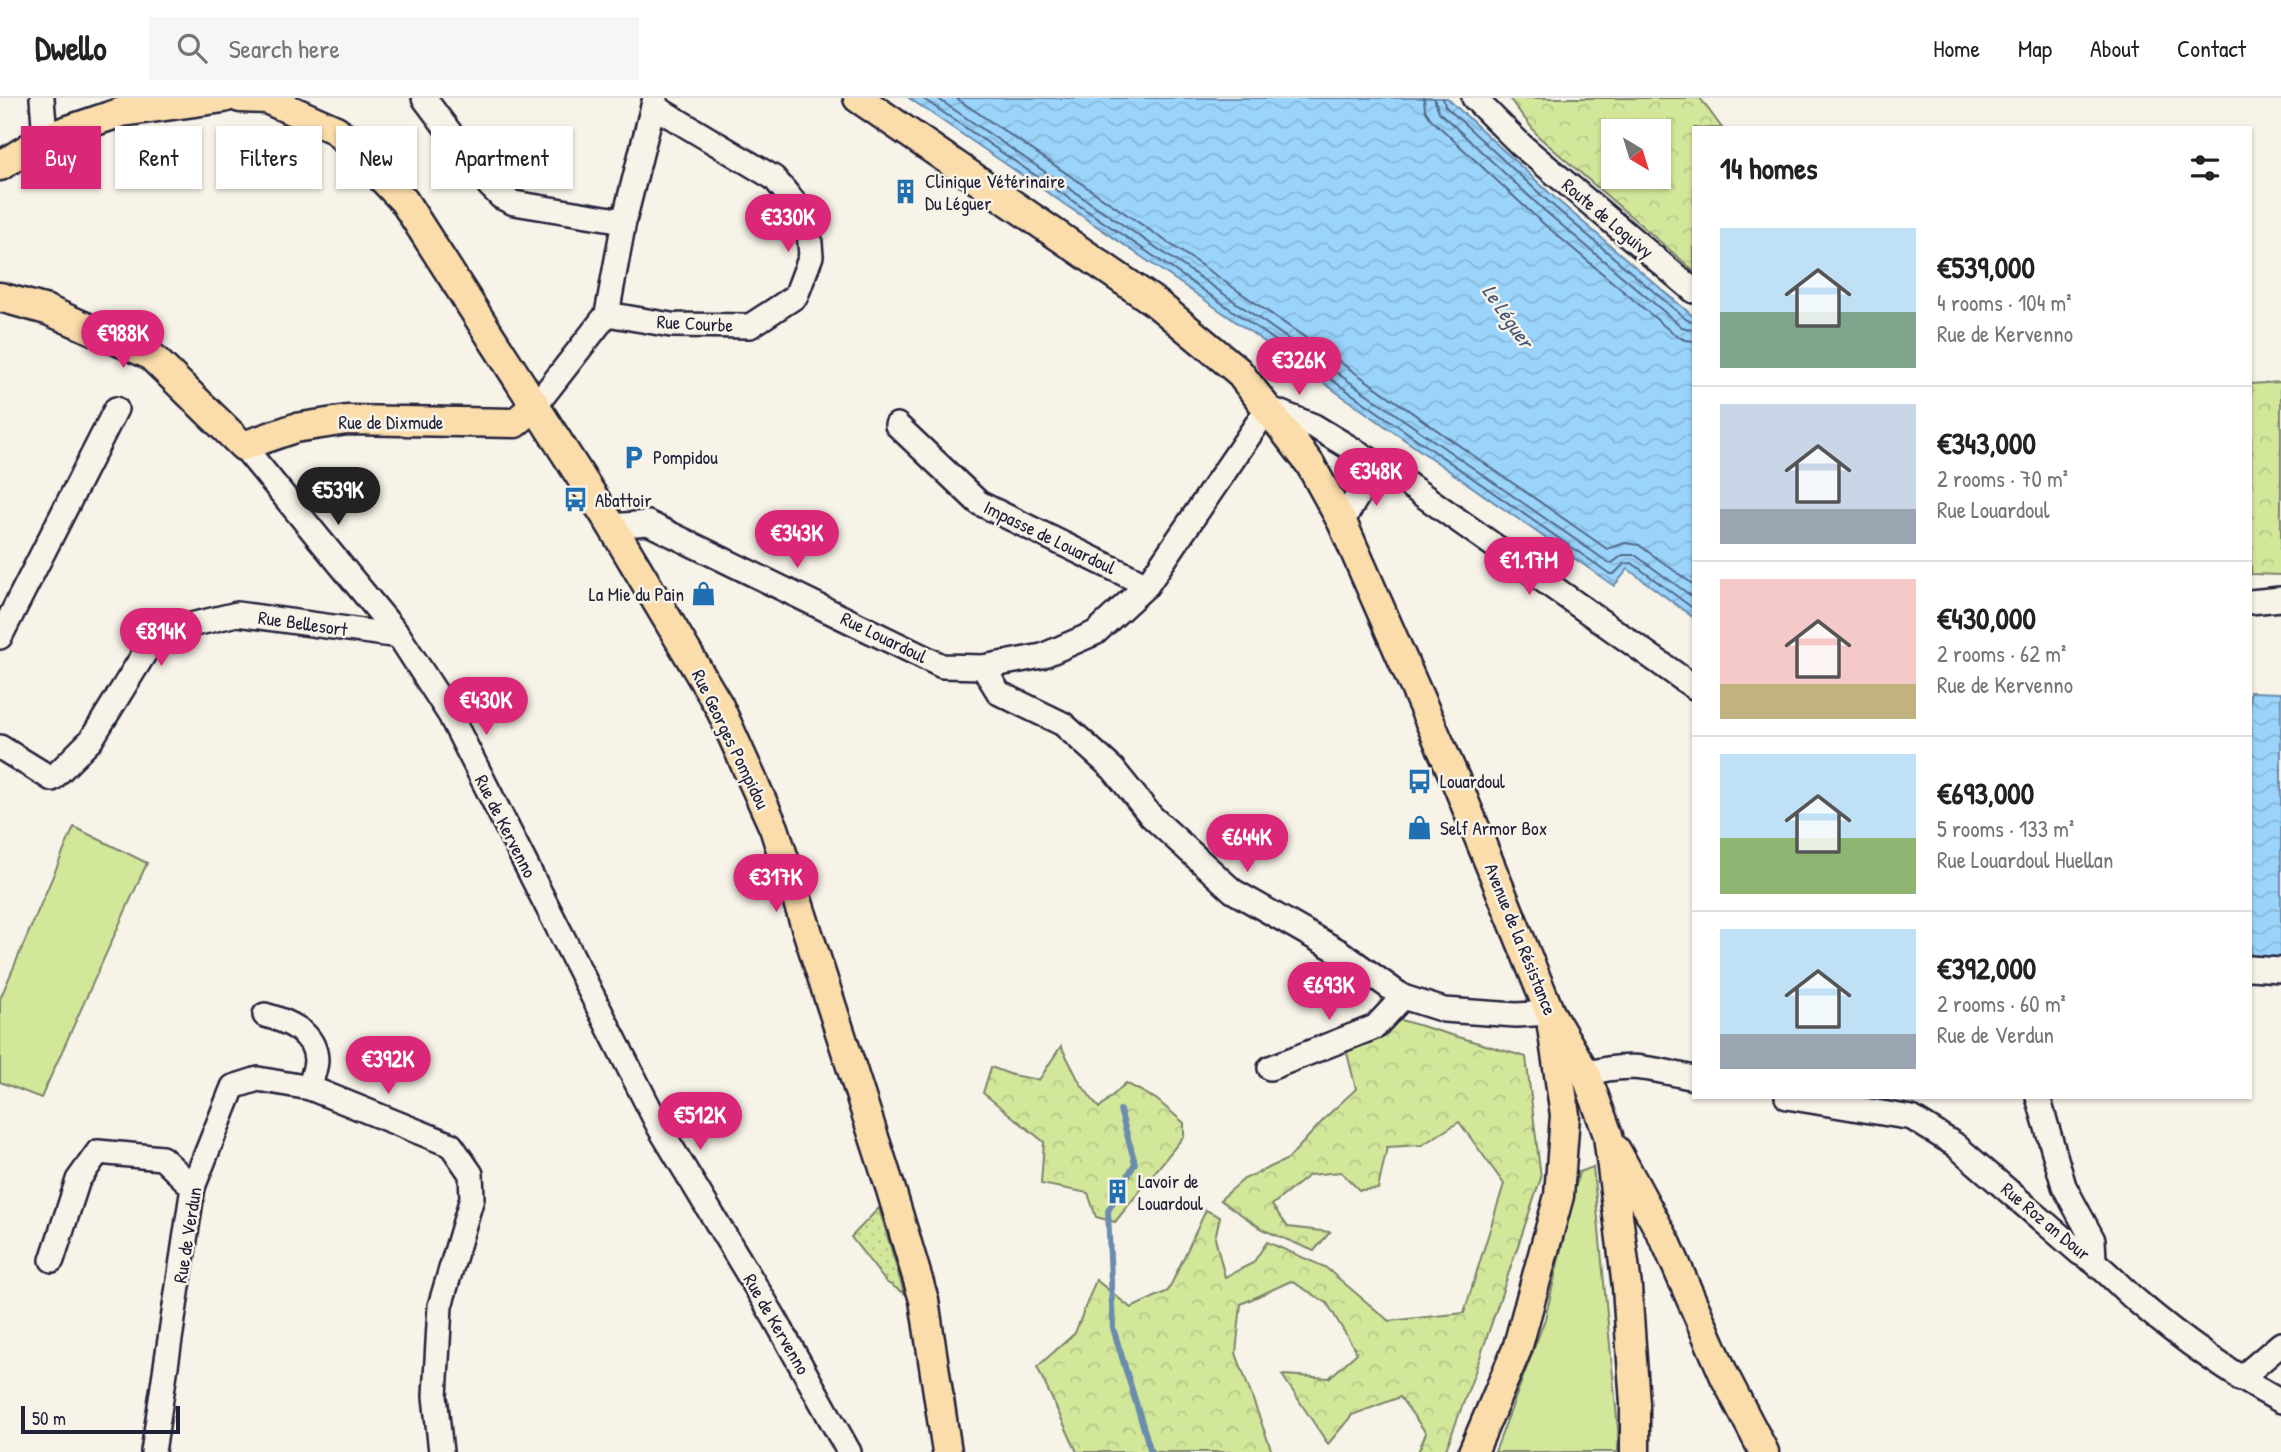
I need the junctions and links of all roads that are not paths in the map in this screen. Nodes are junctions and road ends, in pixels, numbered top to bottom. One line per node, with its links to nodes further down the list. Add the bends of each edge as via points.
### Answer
1 (42, 98): 8 (street)
2 (224, 98): 9 (main road, via 122,112)
3 (240, 98): 16 (main road, Rue Georges Pompidou, via 266,99 336,130 404,201)
4 (424, 98): 12 (street, via 501,197)
5 (859, 98): 17 (main road, Avenue de la Résistance, via 1156,303 1238,371)
6 (1474, 98): 13 (street, Route de Loguivy, via 1521,145)
7 (655, 103): 12 (street); 15 (street, Rue Courbe, via 774,178 808,219 811,256 796,296 750,326 671,325)
8 (44, 126)
9 (81, 126)
10 (21, 153): 11 (main road)
11 (0, 166)
12 (624, 221): 15 (street)
13 (1692, 289)
14 (0, 297): 20 (main road, Rue de Kervenno, via 47,310 150,355)
15 (607, 314): 16 (street)
16 (536, 405): 20 (main road, Rue de Dixmude, via 515,423 347,420 295,428); 23 (main road, Rue Georges Pompidou)
17 (1268, 408): 21 (street, via 1314,426); 22 (main road, Avenue de la Résistance, via 1310,464); 24 (street, Rue Louardoul)
18 (116, 409): 28 (street)
19 (897, 425): 24 (street, Impasse de Louardoul, via 979,503)
20 (243, 446): 27 (street, Rue de Kervenno)
21 (1390, 472): 22 (street, via 1366,482); 30 (street)
22 (1342, 522): 35 (main road, Avenue de la Résistance, via 1456,780)
23 (612, 526): 29 (street, Rue Louardoul, via 648,523 942,666); 53 (main road, Rue Georges Pompidou, via 719,706 774,828 924,1300)
24 (1147, 584): 29 (street, Rue Louardoul, via 1095,633 1042,656)
25 (2281, 599): 26 (street)
26 (2252, 602)
27 (399, 636): 31 (street, Rue Bellesort, via 237,614 157,633 90,740 52,779); 52 (street, Rue de Kervenno, via 450,715 659,1127)
28 (0, 637)
29 (982, 667): 34 (street, via 999,693 1063,724 1113,769 1151,816 1233,891 1340,953)
30 (1692, 686)
31 (0, 747)
32 (2252, 968): 33 (street)
33 (2281, 970)
34 (1403, 997): 35 (street, via 1444,1010 1516,1016); 37 (street, via 1376,1027)
35 (1550, 1013): 38 (main road, Avenue de la Résistance); 54 (main road, via 1565,1115 1559,1196 1517,1349)
36 (265, 1015): 40 (street, via 289,1022 309,1039 316,1060)
37 (1270, 1068)
38 (1586, 1074): 39 (street, via 1636,1065); 43 (main road, Avenue de la Résistance)
39 (1692, 1078)
40 (310, 1088): 44 (street, Rue de Verdun, via 258,1079 233,1087); 51 (street, Rue de Verdun, via 451,1144 471,1174 472,1198 440,1306 435,1396)
41 (1799, 1099): 46 (street, Rue Roz an Dour, via 1912,1118 1954,1144 2080,1253)
42 (2039, 1099): 46 (street, via 2064,1186 2093,1240)
43 (1608, 1135): 55 (main road, Avenue de la Résistance, via 1627,1287); 56 (main road, via 1667,1244)
44 (192, 1187): 45 (street, via 162,1158 97,1152 78,1180); 50 (street, Rue de Verdun)
45 (52, 1260)
46 (2094, 1260): 48 (street, Rue Roz an Dour, via 2138,1303)
47 (2281, 1344): 48 (street)
48 (2240, 1379): 49 (street, Rue Roz an Dour)
49 (2281, 1401)
50 (153, 1452)
51 (441, 1452)
52 (849, 1452)
53 (947, 1452)
54 (1473, 1452)
55 (1635, 1452)
56 (1763, 1452)

